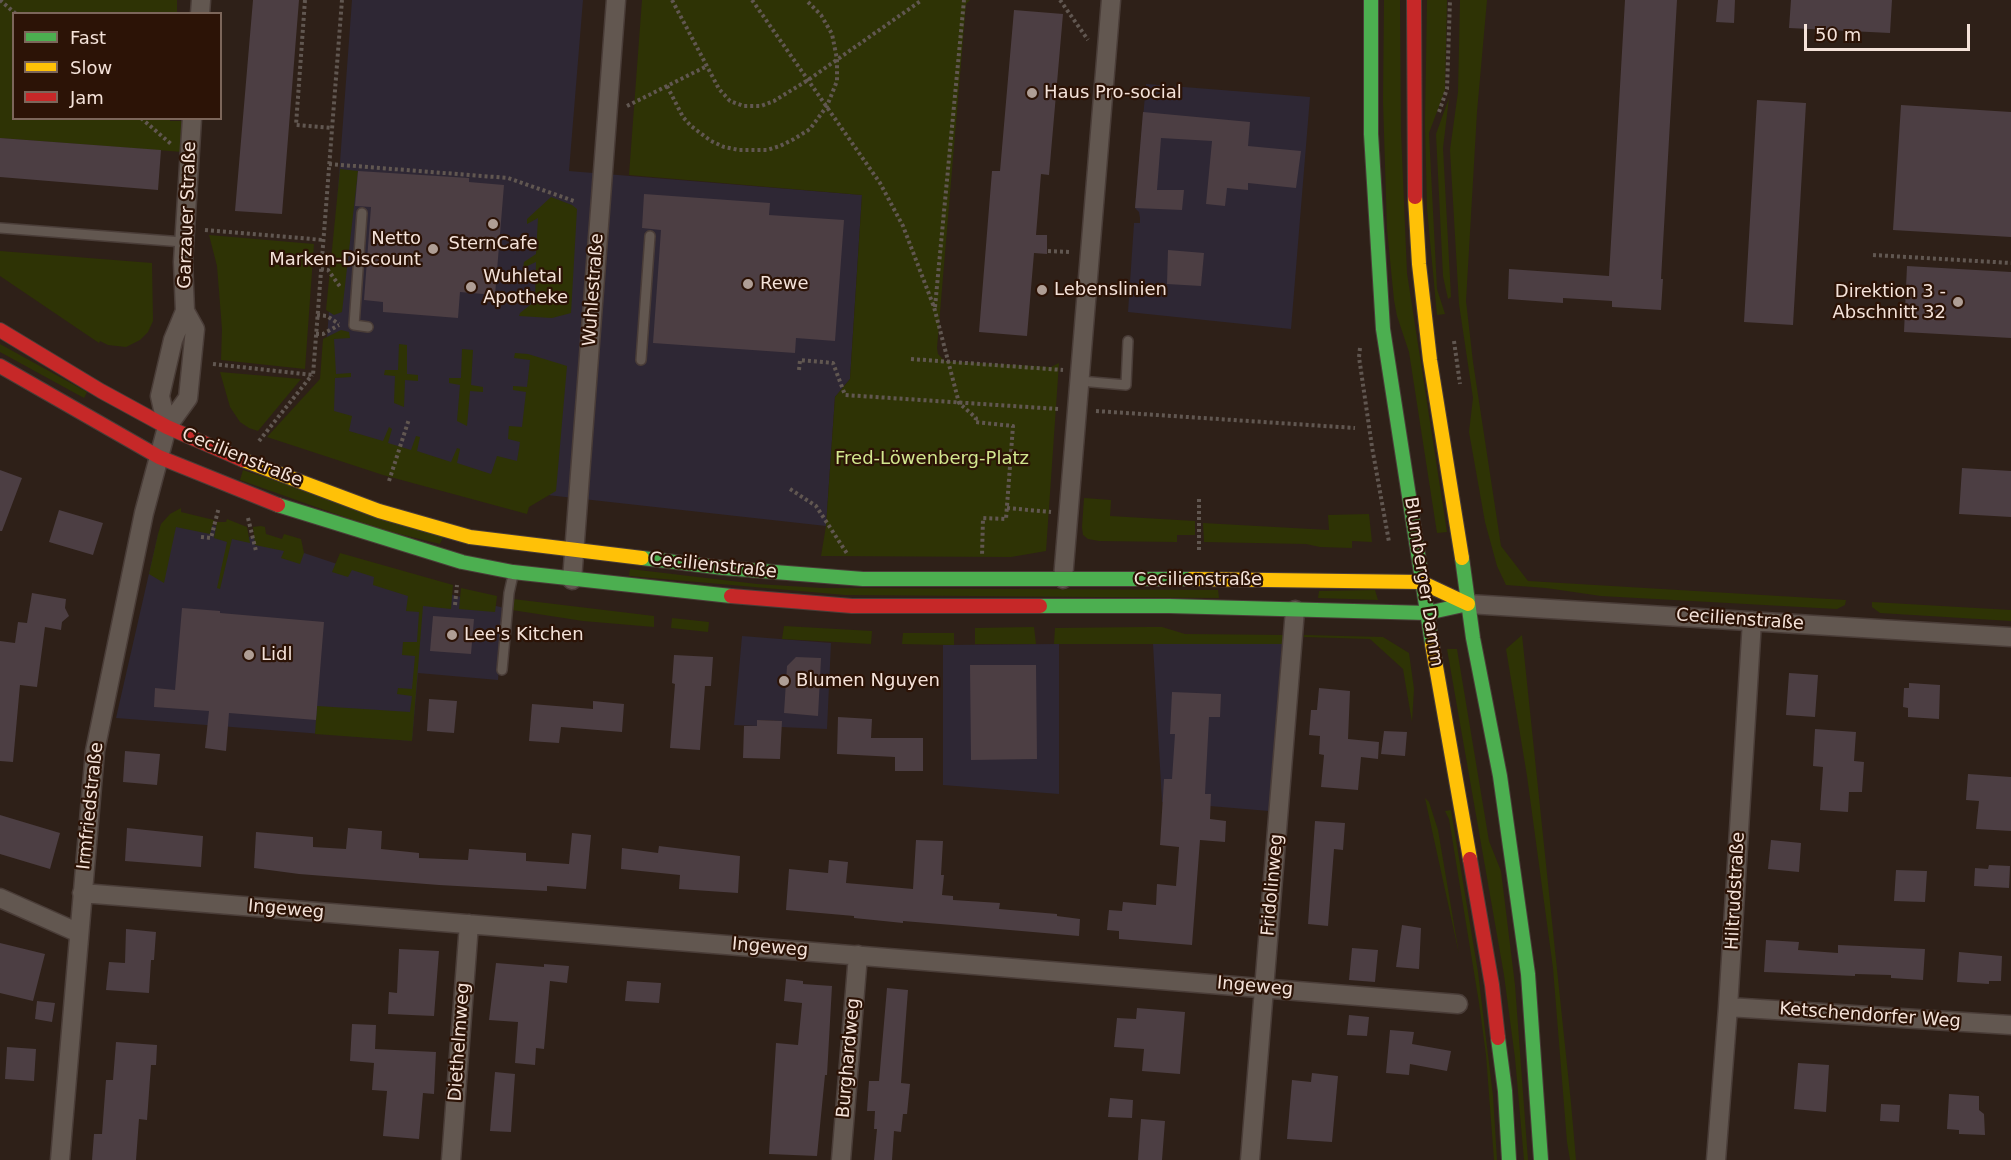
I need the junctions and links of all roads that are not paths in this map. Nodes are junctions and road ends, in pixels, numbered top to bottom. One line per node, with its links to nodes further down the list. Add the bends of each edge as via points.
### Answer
1 (616, 0): 19 (street, Wuhlestraße)
2 (1111, 0): 16 (street)
3 (1371, 0): 23 (street, Blumberger Damm, via 1371,134 1383,329)
4 (1414, 0): 24 (street, via 1414,165 1419,264)
5 (192, 120): 9 (street, Garzauer Straße)
6 (362, 213): 11 (lane, via 354,325)
7 (0, 228): 9 (lane)
8 (650, 236): 14 (lane)
9 (183, 242): 10 (street, Garzauer Straße)
10 (186, 311): 17 (street, Garzauer Straße, via 173,340 160,396); 17 (street, Garzauer Straße, via 195,328 188,398)
11 (368, 327)
12 (0, 330): 17 (street, Cecilienstraße)
13 (1128, 341): 16 (lane, via 1126,385)
14 (641, 360)
15 (0, 366): 18 (street, Cecilienstraße)
16 (1080, 381): 21 (street)
17 (167, 427): 18 (street, Garzauer Straße); 19 (street, Cecilienstraße, via 321,490 422,524 470,537)
18 (159, 457): 20 (street, Cecilienstraße, via 294,511 412,548); 30 (street, Irmfriedstraße, via 95,751)
19 (574, 551): 21 (street, Cecilienstraße, via 863,579); 22 (street, Wuhlestraße)
20 (513, 573): 22 (street, Cecilienstraße); 29 (lane)
21 (1063, 579): 23 (street, Cecilienstraße)
22 (572, 580): 25 (street, Cecilienstraße, via 852,606)
23 (1421, 582): 24 (street, Cecilienstraße); 26 (street, Blumberger Damm)
24 (1468, 604): 26 (street, Cecilienstraße); 27 (street, Cecilienstraße); 44 (street, via 1500,776 1525,952)
25 (1295, 610): 26 (street, Cecilienstraße); 35 (street, Fridolinweg)
26 (1427, 613): 43 (street, Blumberger Damm, via 1492,985)
27 (1752, 621): 28 (street, Cecilienstraße); 37 (street, Hiltrudstraße)
28 (2011, 637)
29 (502, 670)
30 (82, 893): 32 (street, Ingeweg); 33 (street, Irmfriedstraße)
31 (0, 898): 33 (street)
32 (470, 924): 34 (street, Ingeweg); 40 (street, Diethelmweg)
33 (79, 933): 39 (street, Irmfriedstraße)
34 (858, 956): 35 (street, Ingeweg); 41 (street, Burghardweg)
35 (1264, 988): 36 (street, Ingeweg); 42 (street, Fridolinweg)
36 (1458, 1004)
37 (1728, 1007): 38 (street, Ketschendorfer Weg); 45 (street, Hiltrudstraße)
38 (2011, 1026)
39 (60, 1160)
40 (451, 1160)
41 (841, 1160)
42 (1250, 1160)
43 (1509, 1160)
44 (1541, 1160)
45 (1716, 1160)

